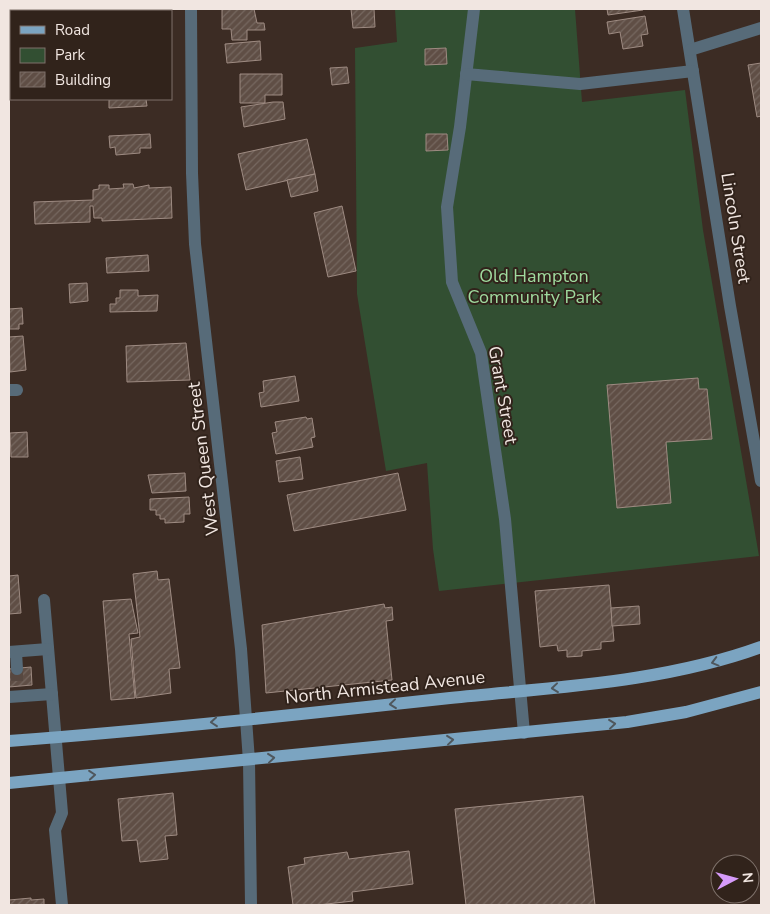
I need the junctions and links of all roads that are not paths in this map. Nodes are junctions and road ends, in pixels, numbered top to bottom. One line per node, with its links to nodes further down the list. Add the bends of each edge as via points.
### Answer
1 (191, 9): 18 (street, West Queen Street, via 192,173 197,274 232,561)
2 (474, 9): 7 (street, Grant Street)
3 (683, 9): 5 (street, Lincoln Street)
4 (761, 28): 5 (street)
5 (690, 50): 6 (street, Lincoln Street)
6 (693, 71): 7 (street, via 580,84); 8 (street, Lincoln Street)
7 (466, 74): 14 (street, Grant Street, via 447,207 452,282 481,353 506,529)
8 (761, 482)
9 (44, 600): 11 (street)
10 (761, 647): 14 (main road, North Armistead Avenue, one-way to 14, via 735,657 673,672)
11 (48, 649): 12 (street); 17 (street)
12 (12, 652): 13 (street)
13 (16, 668)
14 (520, 691): 18 (main road, North Armistead Avenue, one-way to 18); 19 (street, Grant Street)
15 (761, 692): 19 (main road, one-way to 15, via 660,717)
16 (15, 693): 17 (street)
17 (52, 694): 20 (street)
18 (246, 720): 20 (main road, North Armistead Avenue, one-way to 20); 22 (street, West Queen Street)
19 (524, 733): 22 (main road, one-way to 19)
20 (56, 737): 21 (main road, North Armistead Avenue); 23 (street)
21 (9, 741)
22 (249, 761): 23 (main road, one-way to 22); 26 (street, West Queen Street)
23 (59, 778): 24 (main road); 25 (street, via 62,813 55,830)
24 (9, 783)
25 (62, 905)
26 (251, 905)

